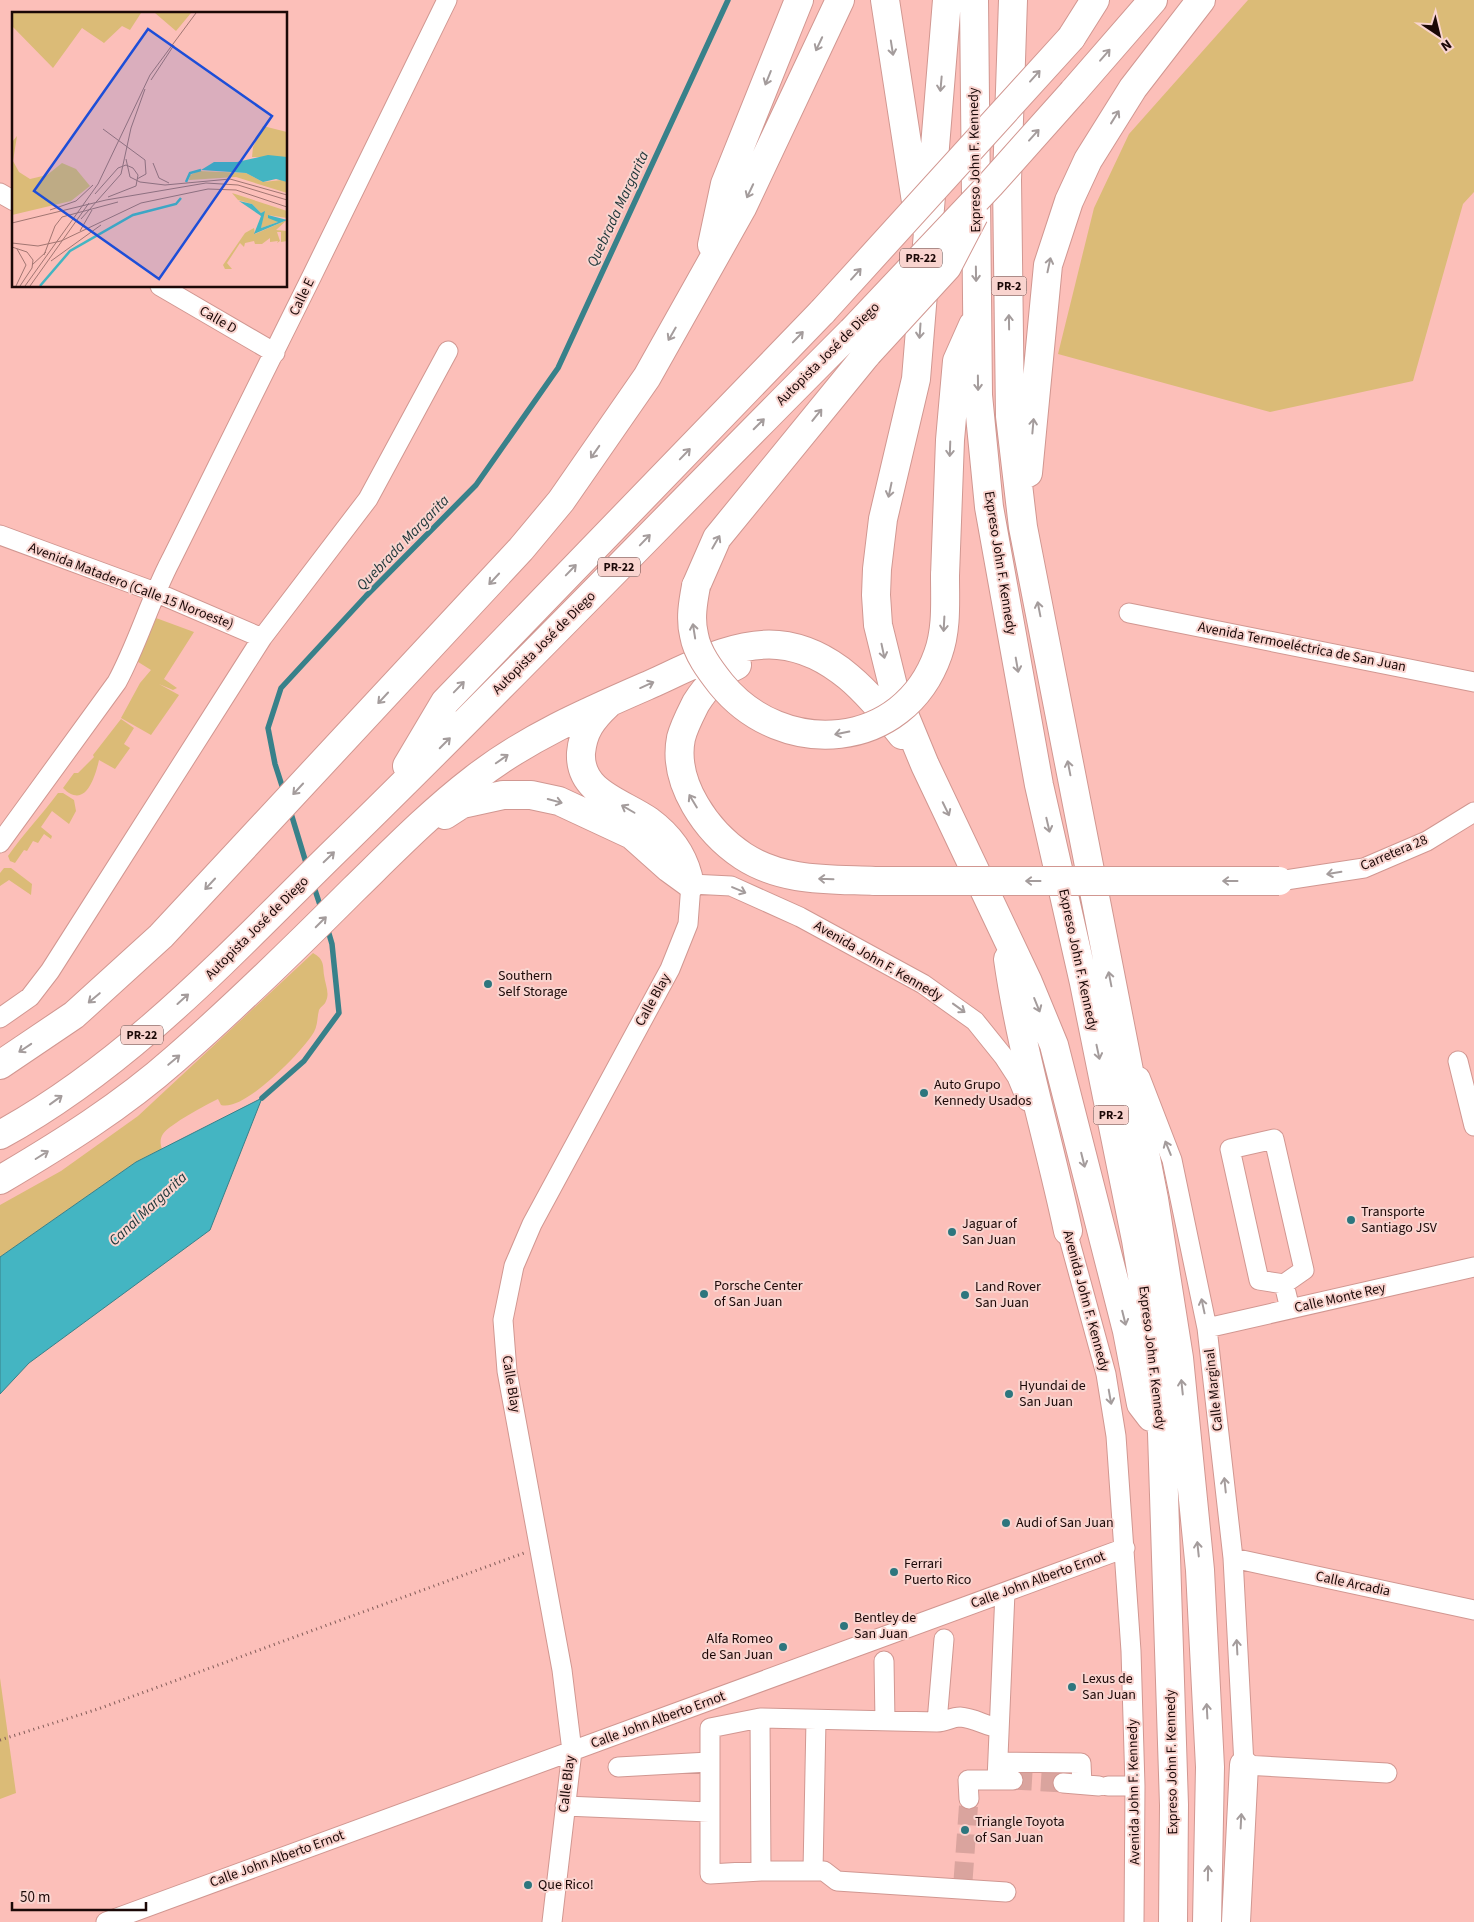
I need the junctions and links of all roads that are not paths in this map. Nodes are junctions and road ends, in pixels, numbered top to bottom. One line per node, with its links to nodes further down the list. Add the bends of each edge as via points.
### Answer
1 (447, 0): 19 (street, Calle E)
2 (799, 0): 15 (highway, one-way to 15, via 725,184)
3 (840, 0): 15 (highway, one-way to 15, via 742,208)
4 (885, 0): 14 (highway, one-way to 14)
5 (947, 0): 14 (highway, one-way to 14)
6 (974, 0): 17 (highway, Expreso John F. Kennedy / PR-2, one-way to 17)
7 (1013, 0): 20 (highway, Expreso John F. Kennedy / PR-2, one-way to 7, via 1010,416 1007,180)
8 (1095, 0): 29 (highway, one-way to 8, bridge, via 445,702 823,310 1071,38)
9 (1153, 0): 11 (highway, Autopista José de Diego / PR-22, one-way to 9, bridge)
10 (1201, 0): 20 (highway, one-way to 10, via 1048,265 1068,201 1088,160 1133,88)
11 (990, 185): 17 (highway, one-way to 11, bridge, via 957,361 950,440 944,629 938,654 921,688 892,715 874,725 839,734 818,735 770,724 741,705 712,672 694,636 692,612 696,586 717,538 868,353 947,266); 29 (highway, Autopista José de Diego / PR-22, one-way to 11, bridge, via 852,331)
12 (0, 193): 13 (street)
13 (12, 200)
14 (926, 265): 28 (highway, one-way to 28, via 916,379 884,519 876,595 883,654)
15 (705, 276): 39 (highway, one-way to 39, via 647,377 560,501 521,549 161,936 74,1015)
16 (163, 288): 19 (street, Calle D)
17 (976, 317): 48 (highway, Expreso John F. Kennedy / PR-2, one-way to 48, via 978,395 989,507 1039,785 1084,983 1134,1231 1150,1324)
18 (448, 351): 24 (street, via 368,500)
19 (275, 353): 22 (street, Calle E)
20 (1023, 527): 37 (highway, Expreso John F. Kennedy / PR-2, one-way to 20)
21 (0, 535): 22 (street, Avenida Matadero (Calle 15 Noroeste))
22 (154, 592): 24 (street, Avenida Matadero (Calle 15 Noroeste)); 31 (street, Calle E, via 131,655 117,682)
23 (1129, 613): 26 (street, Avenida Termoeléctrica de San Juan)
24 (262, 638): 36 (street, via 50,971 30,997)
25 (824, 660): 27 (highway, one-way to 25, via 686,668 728,652 752,647 777,645 795,648); 28 (highway, via 873,698); 33 (highway, one-way to 25, bridge, via 875,881 799,878 763,866 743,856 705,819 689,793 680,766 681,738 691,712 709,685 732,668 754,658 786,654)
26 (1474, 682)
27 (611, 701): 32 (highway, one-way to 27, via 474,779 518,748); 34 (highway, one-way to 27, via 683,859 667,837 648,821 596,790 583,774 582,740 589,723)
28 (925, 765): 35 (highway, one-way to 35)
29 (386, 802): 41 (highway, Autopista José de Diego / PR-22, one-way to 29, via 50,1104 152,1027 218,968)
30 (1474, 812): 33 (street, Carretera 28, one-way to 33, via 1427,841 1364,868)
31 (0, 843)
32 (378, 866): 34 (highway, one-way to 34, via 462,804 503,795 531,795 559,801 632,835); 42 (highway, one-way to 32, via 78,1132 174,1060)
33 (1279, 881)
34 (691, 884): 43 (street, Avenida John F. Kennedy, one-way to 43, via 730,886 800,917 923,984 975,1021 1017,1077 1039,1132); 60 (street, Calle Blay, via 688,924 670,968 532,1224 507,1290 503,1320 507,1371 562,1670)
35 (1003, 928): 43 (highway, via 1014,1002); 48 (highway, one-way to 48, via 1054,1044 1127,1332 1141,1404)
36 (0, 1018)
37 (1120, 1027): 47 (street, Calle Marginal, one-way to 37, via 1172,1160); 79 (highway, Expreso John F. Kennedy / PR-2, one-way to 37, via 1210,1767 1199,1560 1179,1358 1154,1200)
38 (1458, 1061): 40 (street)
39 (0, 1065)
40 (1474, 1126)
41 (0, 1135)
42 (0, 1180)
43 (1068, 1232): 49 (street, Avenida John F. Kennedy, one-way to 49, via 1106,1374 1116,1436)
44 (1474, 1267): 46 (street, Calle Monte Rey)
45 (1284, 1284): 45 (street, via 1304,1270 1274,1139 1230,1149 1259,1280); 46 (street)
46 (1290, 1309): 47 (street, Calle Monte Rey)
47 (1207, 1328): 50 (street, Calle Marginal, one-way to 47)
48 (1162, 1433): 78 (highway, Expreso John F. Kennedy / PR-2, via 1174,1805)
49 (1125, 1548): 51 (street, Calle John Alberto Ernot); 68 (street, Avenida John F. Kennedy)
50 (1233, 1558): 52 (street, Calle Arcadia); 62 (street, Calle Marginal, one-way to 50)
51 (1005, 1592): 59 (street); 60 (street, Calle John Alberto Ernot)
52 (1474, 1610)
53 (944, 1639): 58 (street)
54 (884, 1661): 57 (street)
55 (760, 1718): 56 (street); 61 (street, via 710,1728); 72 (street)
56 (816, 1720): 57 (street); 73 (street)
57 (885, 1721): 58 (street)
58 (940, 1722): 59 (street, via 949,1717 961,1717 976,1719)
59 (991, 1727): 64 (street)
60 (572, 1751): 70 (street, Calle Blay); 75 (street, Calle John Alberto Ernot)
61 (709, 1762): 63 (street); 71 (street)
62 (1244, 1766): 65 (street); 80 (highway, one-way to 62)
63 (618, 1767)
64 (1003, 1774): 67 (street, via 1081,1763); 69 (street, via 968,1780)
65 (1387, 1774)
66 (1063, 1783): 67 (street)
67 (1096, 1785): 68 (street)
68 (1135, 1786): 77 (street, Avenida John F. Kennedy)
69 (969, 1799)
70 (565, 1806): 71 (street); 76 (street, Calle Blay)
71 (709, 1812): 72 (street, via 710,1874)
72 (761, 1871): 73 (street)
73 (813, 1871): 74 (street, via 824,1871 837,1881 963,1885)
74 (1006, 1892)
75 (106, 1922)
76 (552, 1922)
77 (1134, 1922)
78 (1173, 1922)
79 (1207, 1922)
80 (1236, 1922)

